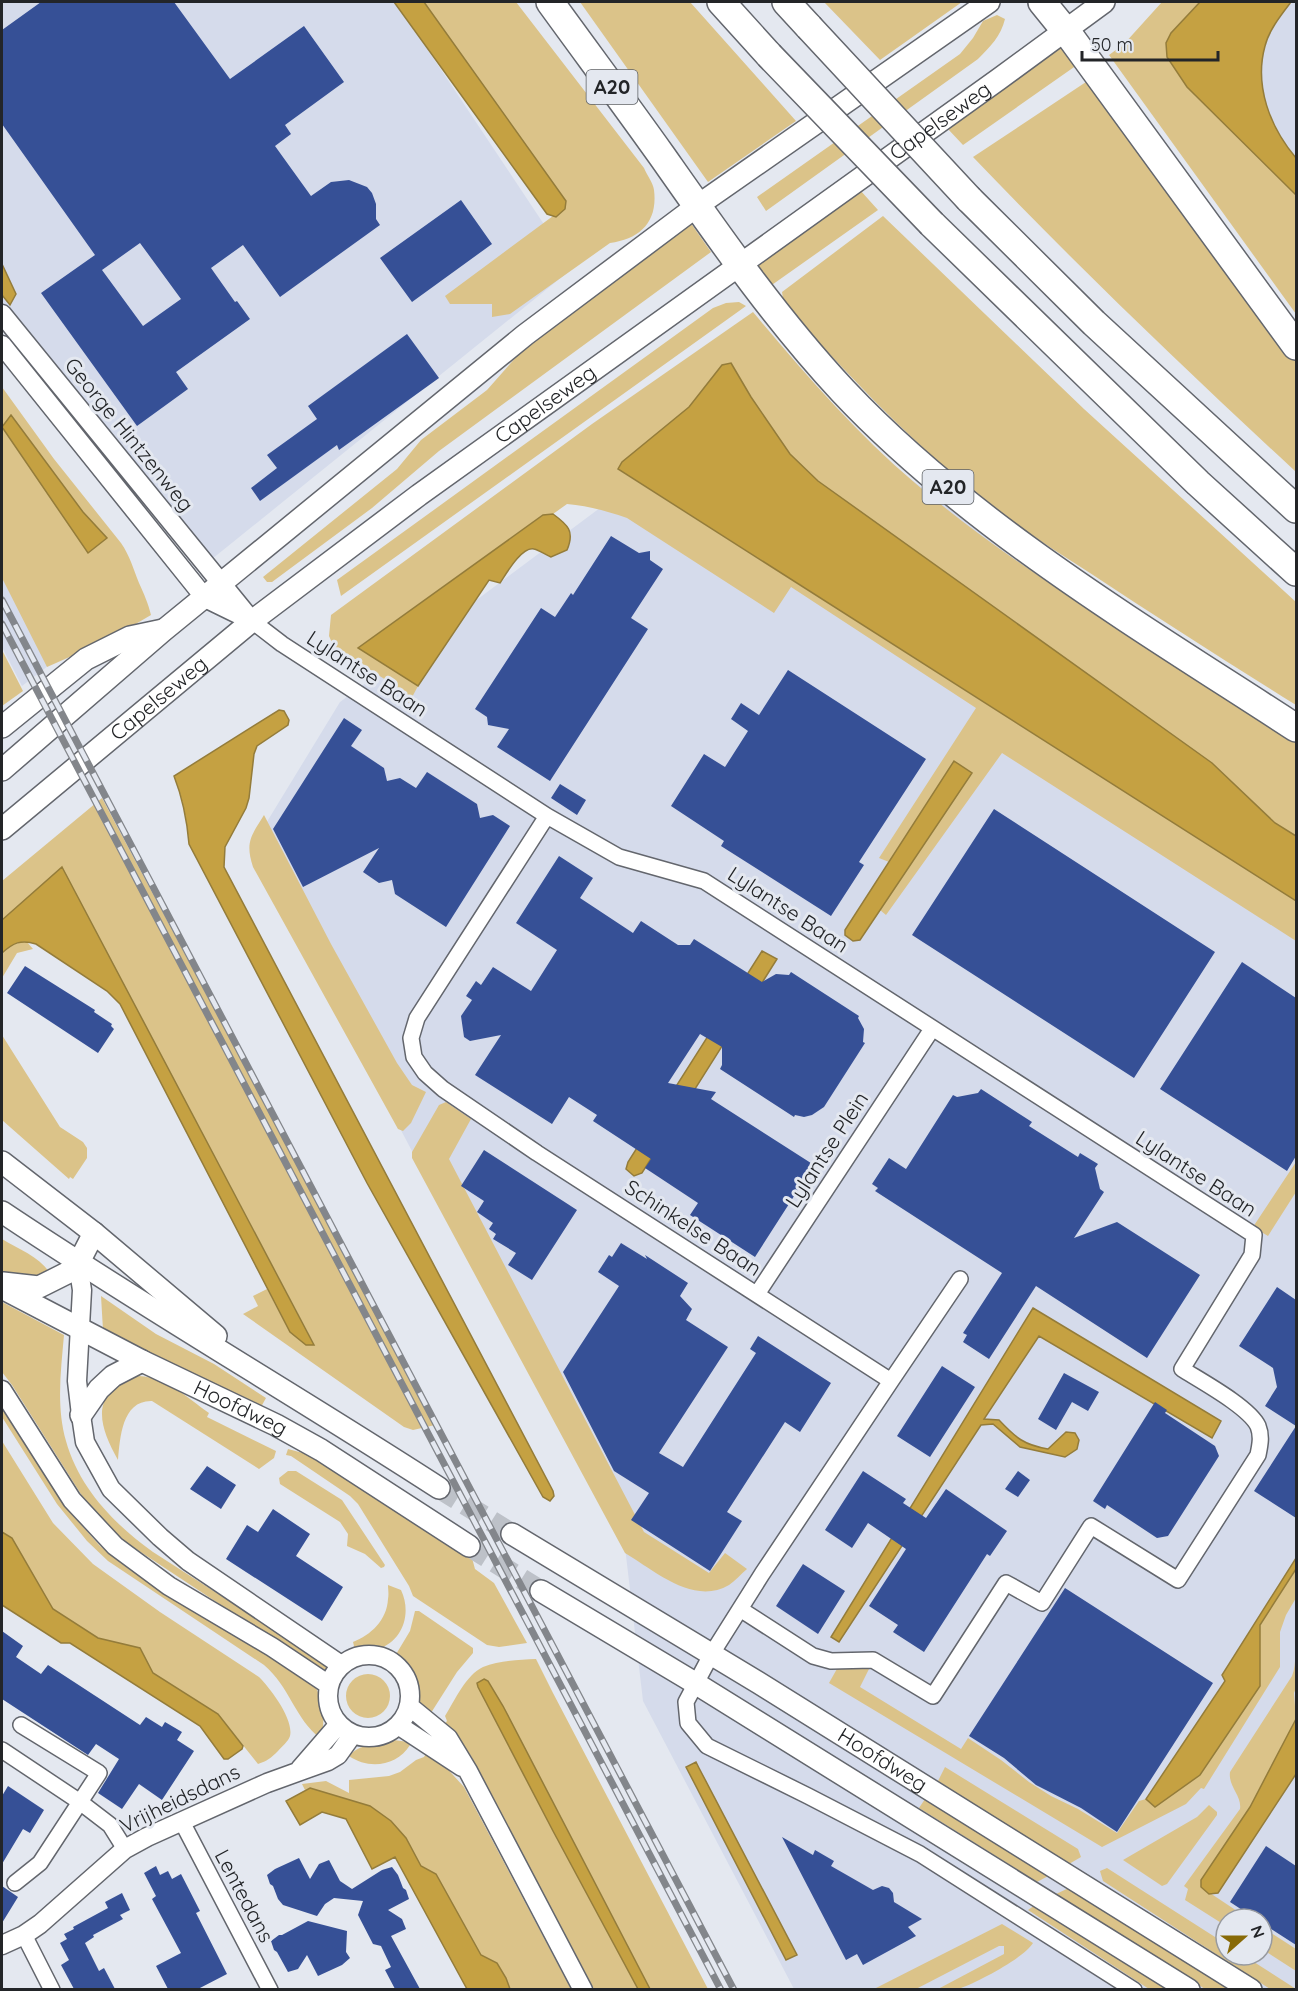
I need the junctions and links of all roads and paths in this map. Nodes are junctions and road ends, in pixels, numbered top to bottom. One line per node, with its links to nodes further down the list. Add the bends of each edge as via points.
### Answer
1 (550, 2): 8 (highway, A20)
2 (721, 2): 14 (highway, bridge, via 932,224 1189,475)
3 (786, 2): 13 (highway, bridge, via 969,199 1094,322)
4 (989, 2): 8 (main road)
5 (1042, 2): 7 (highway)
6 (1104, 2): 7 (main road, Capelseweg)
7 (1066, 31): 9 (main road, Capelseweg); 12 (highway)
8 (697, 206): 9 (highway); 15 (main road, via 525,335)
9 (739, 266): 17 (main road, Capelseweg, via 419,495); 20 (highway, A20, via 844,392 957,495 1129,619)
10 (2, 314): 15 (street, George Hintzenweg)
11 (2, 345): 16 (street, George Hintzenweg)
12 (1296, 346)
13 (1296, 509)
14 (1296, 572)
15 (222, 584): 16 (main road); 17 (street, George Hintzenweg)
16 (205, 598): 17 (street); 18 (main road)
17 (252, 621): 22 (street, Lylantse Baan, via 291,651); 23 (main road, Capelseweg)
18 (164, 630): 19 (main road, via 130,637 86,659); 21 (main road)
19 (2, 727)
20 (1296, 728)
21 (2, 770)
22 (547, 816): 24 (street, Lylantse Baan, via 619,857 704,880); 32 (street, Schinkelse Baan, via 417,1018 411,1038 414,1057 443,1089)
23 (2, 829)
24 (932, 1029): 32 (street, Lylantse Plein); 43 (street, Lylantse Baan, via 1254,1236 1252,1255 1182,1368 1249,1413 1261,1441 1258,1455 1178,1580 1091,1526 1042,1603 1006,1582 933,1696 873,1660 831,1661 813,1656)
25 (2, 1162): 27 (main road, Hoofdweg)
26 (2, 1212): 28 (main road, Hoofdweg)
27 (93, 1233): 28 (main road); 36 (main road, Hoofdweg)
28 (78, 1264): 30 (main road, via 68,1274 39,1287); 33 (street); 36 (main road, Hoofdweg)
29 (960, 1279): 35 (street)
30 (2, 1283)
31 (2, 1288): 33 (main road, Hoofdweg)
32 (757, 1294): 35 (street, Schinkelse Baan)
33 (81, 1330): 34 (main road, Hoofdweg); 38 (street, via 77,1382)
34 (142, 1361): 38 (main road, via 112,1376); 41 (main road, Hoofdweg, via 321,1450)
35 (891, 1382): 43 (street)
36 (272, 1383): 39 (main road, Hoofdweg)
37 (2, 1390): 47 (street, via 72,1500 114,1546 169,1586)
38 (81, 1415): 45 (street, via 85,1442 111,1489 138,1516 189,1561)
39 (439, 1488)
40 (512, 1534): 44 (main road, Hoofdweg)
41 (469, 1546)
42 (541, 1591): 46 (main road, Hoofdweg)
43 (740, 1610): 44 (street)
44 (711, 1655): 46 (street); 65 (main road, Hoofdweg)
45 (341, 1665): 47 (street); 48 (street, via 367,1655 392,1662 408,1682)
46 (695, 1683): 63 (street, via 686,1701 688,1724 707,1746 920,1854); 64 (main road, Hoofdweg)
47 (329, 1685): 51 (street, via 330,1710)
48 (409, 1706): 50 (street); 53 (street, via 448,1738)
49 (21, 1725): 54 (street, via 99,1773)
50 (398, 1725): 51 (street, via 375,1737); 53 (street)
51 (346, 1729): 55 (street, Vrijheidsdans, via 338,1755)
52 (2, 1750): 54 (street)
53 (468, 1771): 62 (street)
54 (80, 1802): 56 (street, via 110,1825); 57 (street, via 40,1863)
55 (182, 1822): 56 (street, Vrijheidsdans); 61 (street, Lentedans)
56 (125, 1849): 58 (street, Vrijheidsdans)
57 (15, 1883)
58 (24, 1935): 59 (street, Vrijheidsdans); 60 (street)
59 (2, 1944)
60 (52, 1989)
61 (270, 1989)
62 (583, 1989)
63 (1134, 1989)
64 (1189, 1989)
65 (1251, 1989)

